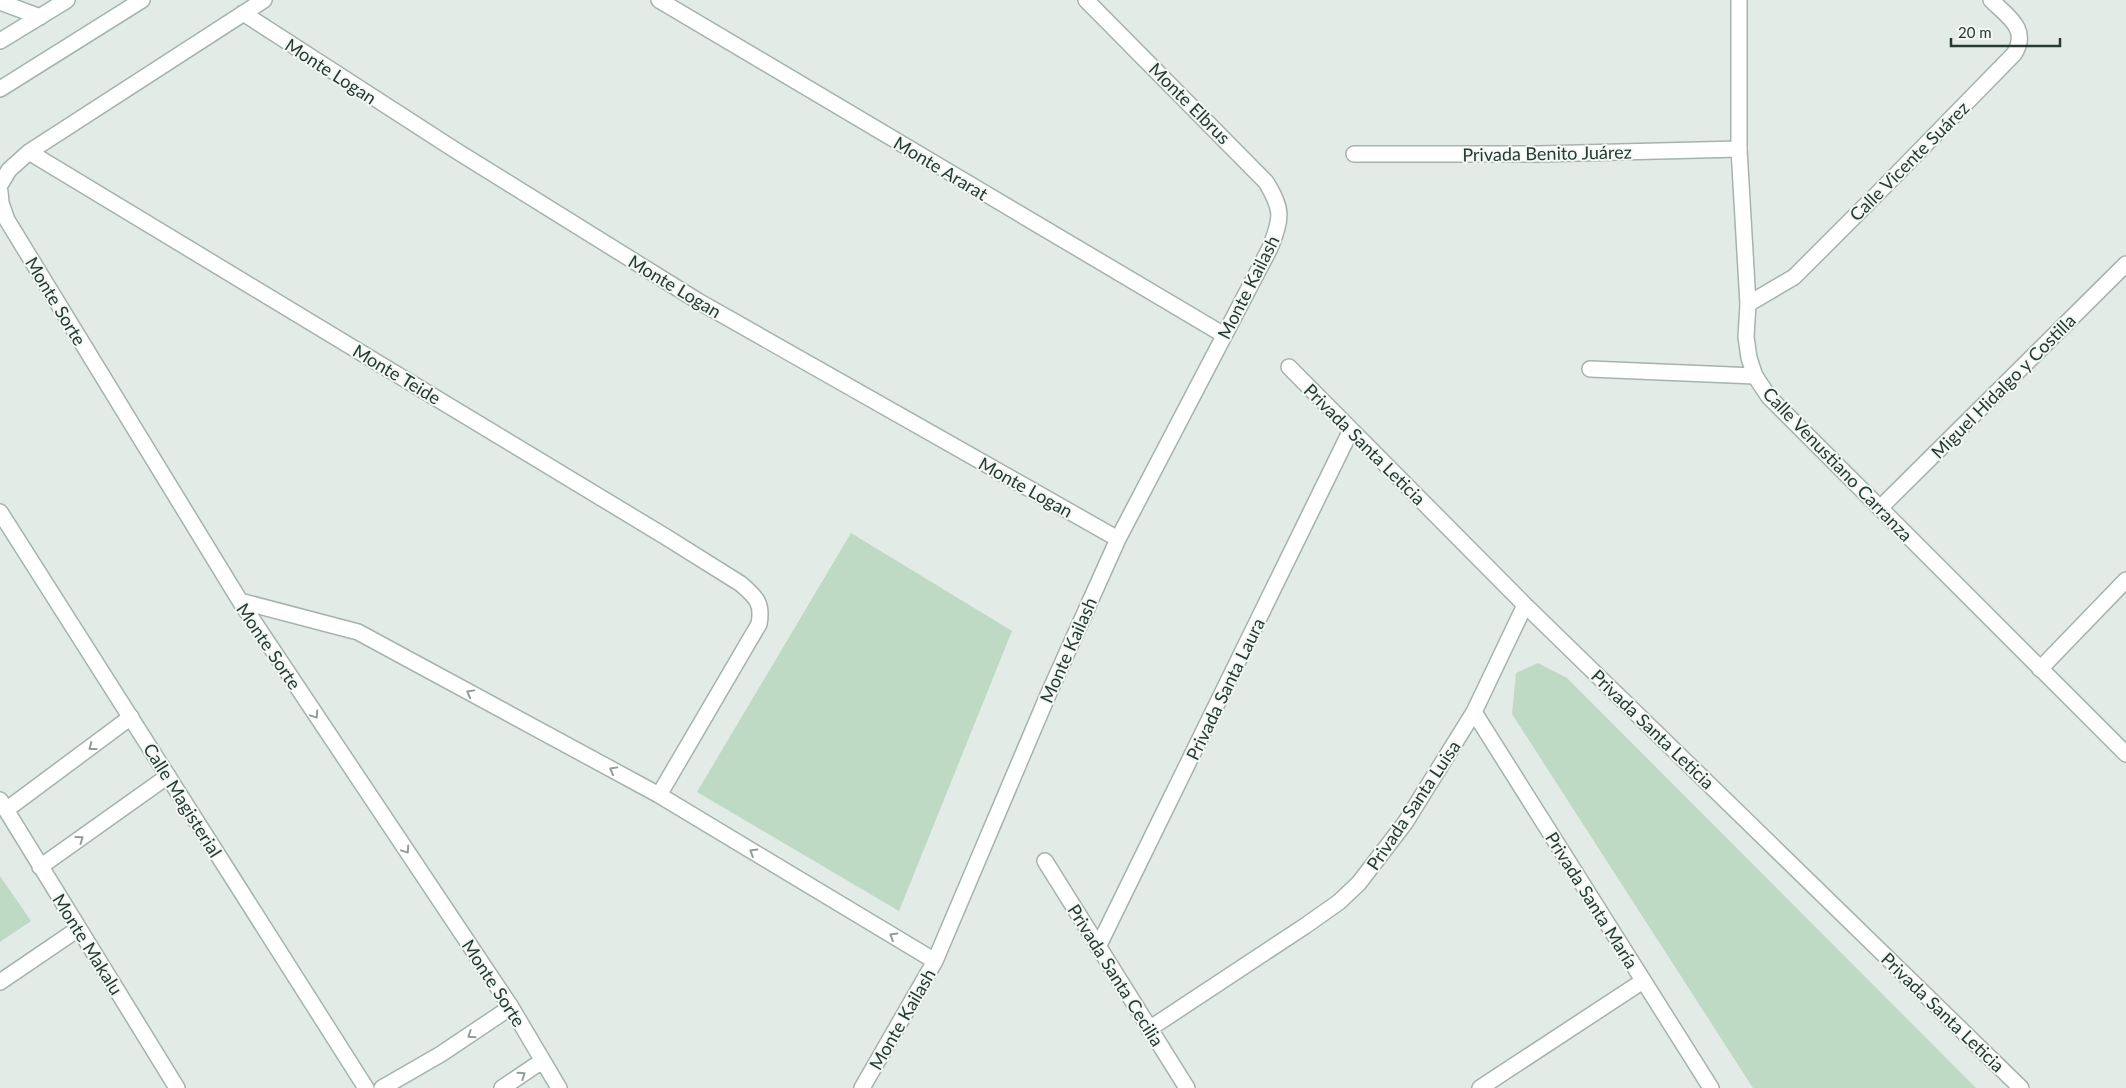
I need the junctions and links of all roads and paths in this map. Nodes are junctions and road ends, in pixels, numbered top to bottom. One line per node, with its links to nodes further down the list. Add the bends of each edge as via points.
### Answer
1 (67, 0): 10 (street)
2 (142, 0): 12 (street)
3 (264, 0): 9 (street)
4 (659, 0): 21 (street, Monte Ararat)
5 (1086, 0): 18 (street, Monte Elbrus, via 1254,168 1275,196)
6 (1739, 0): 13 (street, Calle Venustiano Carranza)
7 (1991, 0): 20 (street, Calle Vicente Suárez, via 2018,28 2020,37 2014,54 1794,277)
8 (0, 2): 10 (street)
9 (243, 14): 14 (street); 28 (street, Monte Logan, via 698,301)
10 (40, 18): 11 (street)
11 (0, 41)
12 (0, 89)
13 (1739, 148): 15 (street, Privada Benito Juárez, via 1538,154); 20 (street, Calle Venustiano Carranza)
14 (29, 152): 16 (street, via 9,170); 37 (street, Monte Teide, via 741,584 759,603 761,614 754,636)
15 (1354, 154)
16 (0, 185)
17 (0, 192): 30 (street, Monte Sorte, via 7,220)
18 (1280, 215): 21 (street, Monte Kailash, via 1270,248)
19 (2126, 264): 26 (street, Miguel Hidalgo y Costilla)
20 (1748, 304): 24 (street, Calle Venustiano Carranza, via 1746,337)
21 (1224, 335): 28 (street, Monte Kailash)
22 (1289, 367): 25 (street, Privada Santa Leticia)
23 (1590, 369): 24 (street)
24 (1755, 376): 26 (street, Calle Venustiano Carranza, via 1769,397)
25 (1351, 430): 31 (street, Privada Santa Leticia); 42 (street, Privada Santa Laura)
26 (1880, 508): 32 (street, Calle Venustiano Carranza)
27 (0, 512): 34 (street, Calle Magisterial)
28 (1118, 539): 43 (street, Monte Kailash)
29 (2126, 580): 32 (street)
30 (240, 601): 37 (street, one-way to 30, via 358,632); 46 (street, Monte Sorte, one-way to 46)
31 (1525, 605): 33 (street, Privada Santa Luisa); 58 (street, Privada Santa Leticia)
32 (2040, 669): 35 (street, Calle Venustiano Carranza)
33 (1474, 712): 44 (street, Privada Santa María); 47 (street, Privada Santa Luisa, via 1405,823 1359,883 1305,926)
34 (131, 718): 36 (street, Calle Magisterial); 38 (street, one-way to 38)
35 (2126, 754)
36 (168, 776): 40 (street, one-way to 36); 50 (street, Calle Magisterial)
37 (658, 795): 43 (street, one-way to 37)
38 (3, 805): 40 (street, Monte Makalu)
39 (1044, 861): 42 (street, Privada Santa Cecilia)
40 (40, 867): 41 (street, Monte Makalu)
41 (78, 928): 45 (street); 49 (street, Monte Makalu)
42 (1098, 947): 47 (street, Privada Santa Cecilia)
43 (935, 961): 54 (street, Monte Kailash)
44 (1643, 981): 56 (street); 57 (street, Privada Santa María)
45 (0, 982)
46 (511, 1007): 48 (street, Monte Sorte); 51 (street, one-way to 51, via 441,1054)
47 (1149, 1029): 55 (street, Privada Santa Cecilia)
48 (542, 1061): 52 (street, one-way to 48); 53 (street, Monte Sorte)
49 (177, 1088)
50 (366, 1088)
51 (382, 1088)
52 (502, 1088)
53 (559, 1088)
54 (862, 1088)
55 (1187, 1088)
56 (1480, 1088)
57 (1711, 1088)
58 (2021, 1088)

